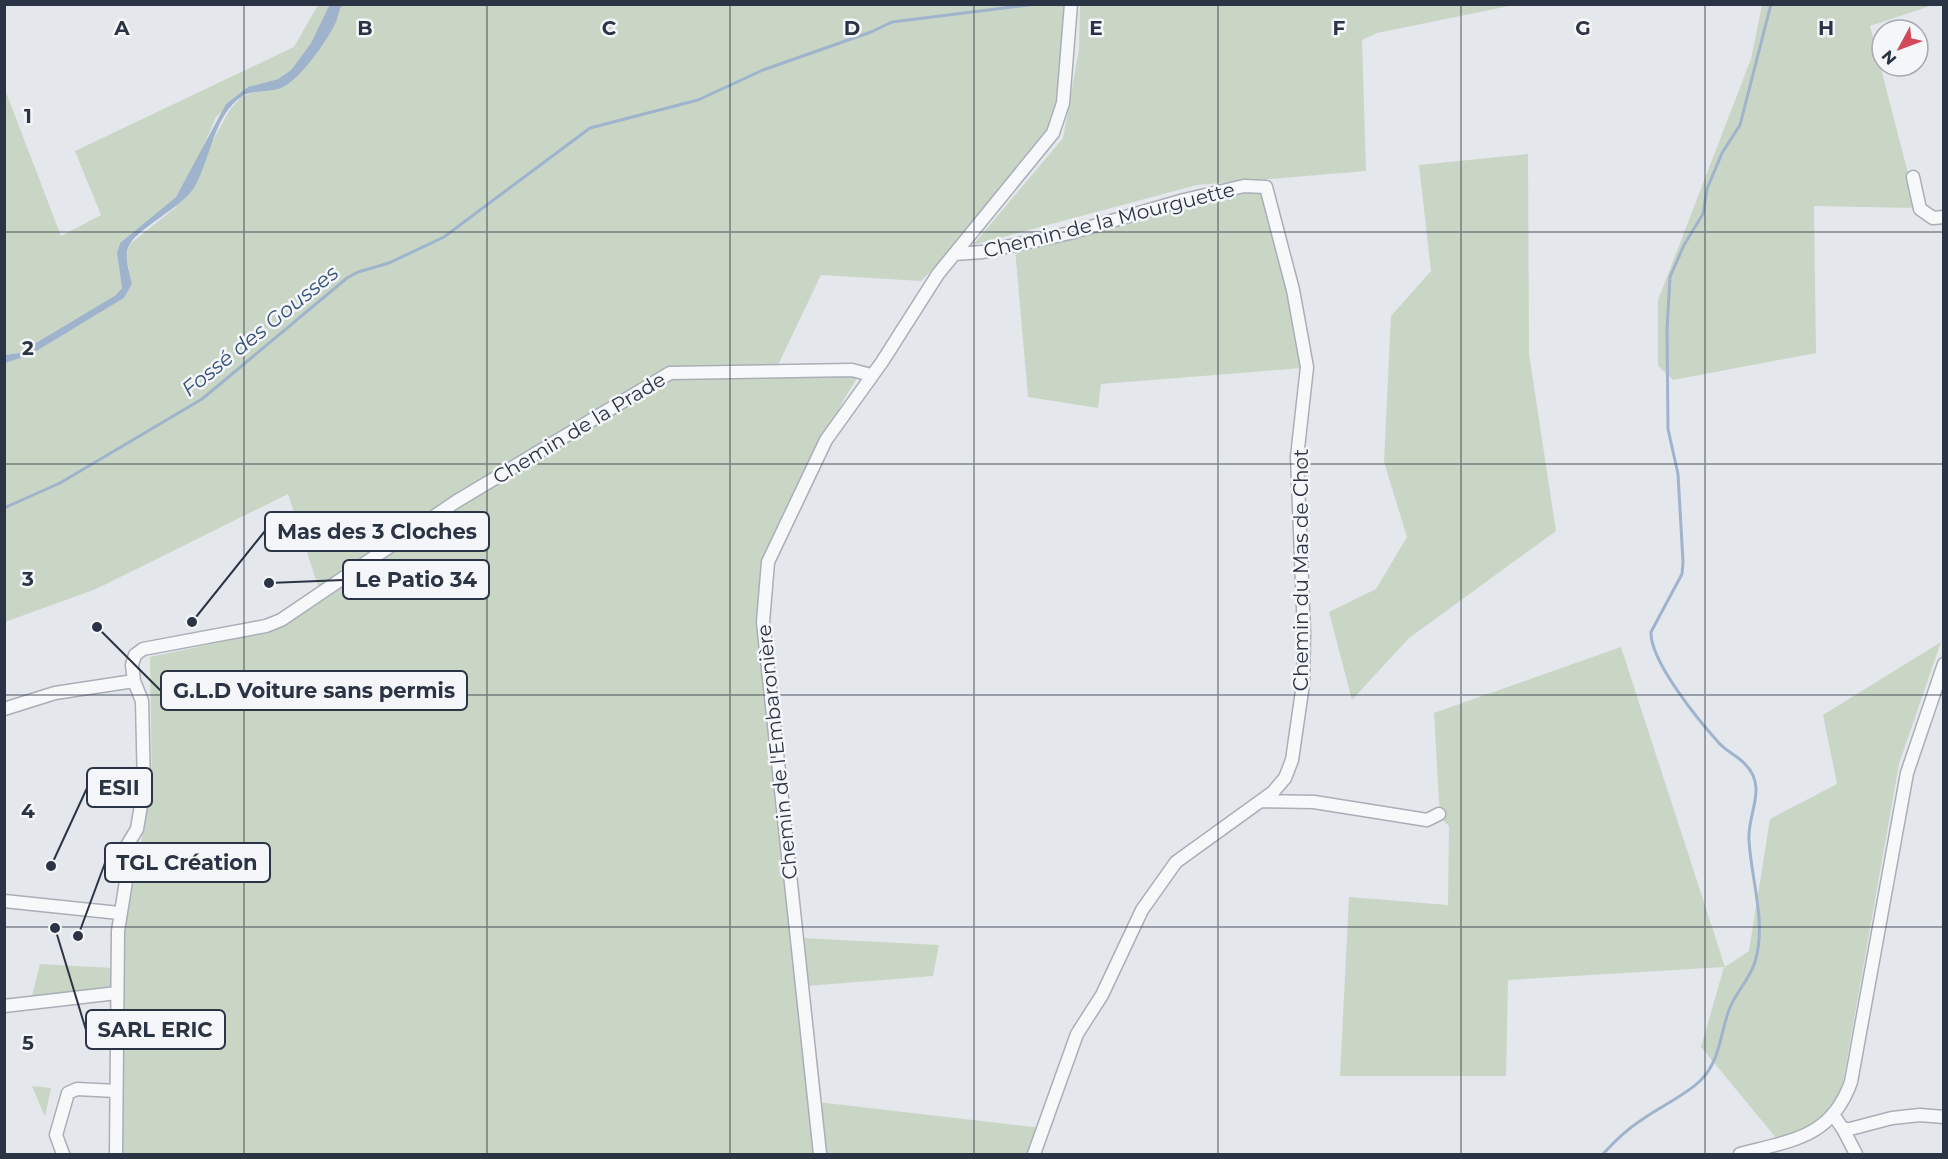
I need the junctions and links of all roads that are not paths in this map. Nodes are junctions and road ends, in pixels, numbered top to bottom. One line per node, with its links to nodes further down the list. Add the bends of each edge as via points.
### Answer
1 (1071, 4): 5 (street, via 1063,103 1053,133)
2 (1913, 177): 4 (street, via 1920,209 1933,218)
3 (1266, 187): 5 (street, Chemin de la Mourguette, via 1244,186 1070,233 983,252); 10 (street, Chemin du Mas de Chot, via 1293,290 1307,367 1297,457 1304,632 1300,721 1290,769)
4 (1944, 218)
5 (954, 254): 6 (street)
6 (871, 375): 8 (street, Chemin de la Prade, via 852,370 670,373 457,501 281,620 143,649 135,655 132,665); 22 (street, Chemin de l'Embaronière, via 826,440 768,562 763,622)
7 (1944, 664): 17 (street, via 1907,773 1851,1082)
8 (134, 681): 9 (street, via 55,693); 13 (street, via 142,701 144,787 137,829 123,852 127,875)
9 (4, 709)
10 (1262, 801): 11 (street, via 1314,802 1427,820); 23 (street, Chemin du Mas de Chot, via 1176,862 1142,910 1102,995 1077,1034)
11 (1439, 814)
12 (4, 901): 13 (street)
13 (119, 913): 14 (street)
14 (117, 993): 15 (street); 16 (street)
15 (4, 1006)
16 (117, 1091): 20 (street, via 77,1089 68,1093 56,1135); 21 (street)
17 (1834, 1116): 19 (street); 24 (street, via 1800,1137)
18 (1944, 1117): 19 (street, via 1892,1118)
19 (1843, 1129): 25 (street)
20 (63, 1155)
21 (116, 1155)
22 (820, 1155)
23 (1034, 1155)
24 (1740, 1155)
25 (1856, 1155)

